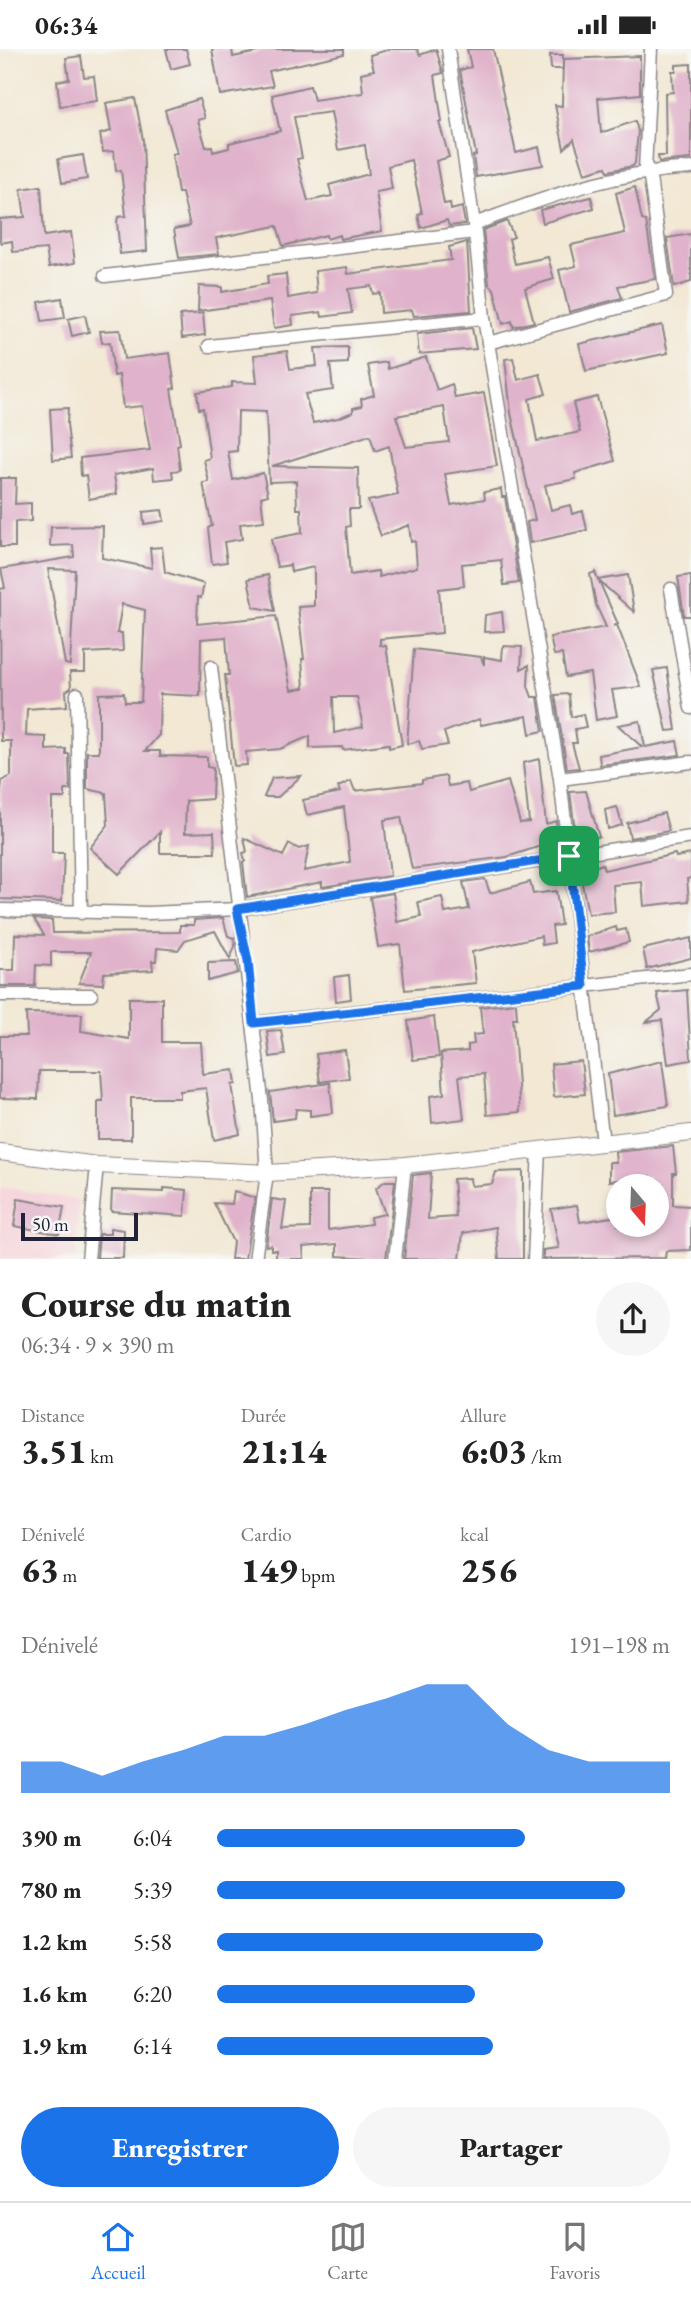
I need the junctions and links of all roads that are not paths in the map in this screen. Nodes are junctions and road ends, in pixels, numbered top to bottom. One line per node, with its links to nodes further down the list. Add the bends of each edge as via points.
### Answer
1 (448, 49): 5 (street)
2 (650, 49): 4 (street)
3 (691, 168): 4 (street)
4 (647, 170): 5 (street, via 574,186); 8 (street, via 666,295)
5 (475, 228): 6 (street); 7 (street)
6 (105, 276)
7 (484, 318): 8 (street); 9 (street)
8 (488, 343): 15 (street)
9 (209, 346)
10 (671, 589): 13 (street)
11 (211, 667): 18 (street)
12 (77, 694): 20 (street)
13 (691, 708)
14 (691, 762): 15 (street)
15 (560, 779): 17 (street)
16 (691, 837): 17 (street)
17 (569, 856): 18 (street); 22 (street)
18 (237, 909): 20 (street); 25 (street)
19 (0, 910): 20 (street)
20 (80, 913)
21 (691, 974): 22 (street)
22 (584, 986): 25 (street); 27 (street)
23 (0, 995): 24 (street)
24 (91, 995)
25 (254, 1023): 32 (street)
26 (691, 1133): 27 (street)
27 (603, 1143): 28 (street)
28 (539, 1149): 31 (street); 36 (street)
29 (0, 1152): 30 (street)
30 (97, 1165): 32 (street); 33 (street)
31 (405, 1165): 32 (street); 35 (street)
32 (267, 1173): 34 (street)
33 (88, 1259)
34 (255, 1259)
35 (395, 1259)
36 (534, 1259)

